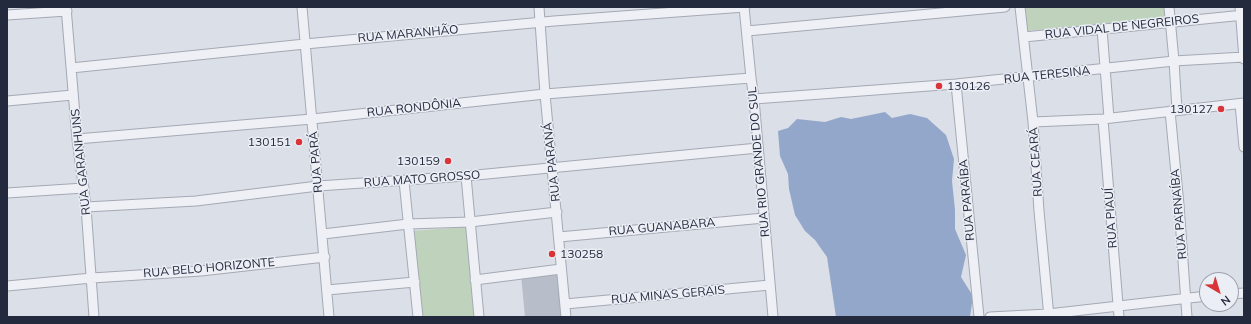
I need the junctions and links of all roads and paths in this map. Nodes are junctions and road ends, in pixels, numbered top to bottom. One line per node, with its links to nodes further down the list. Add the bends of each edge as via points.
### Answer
1 (302, 7): 15 (street, RUA PARÁ)
2 (539, 7): 10 (street, RUA PARANÁ)
3 (745, 7): 10 (street, RUA MARANHÃO); 13 (street, RUA RIO GRANDE DO SUL)
4 (1004, 7): 13 (street)
5 (1020, 7): 14 (street, RUA CEARÁ)
6 (1169, 7): 11 (street, RUA PARNAÍBA)
7 (67, 9): 9 (street); 18 (street, RUA GARANHUNS)
8 (1241, 12): 11 (street, RUA VIDAL DE NEGREIROS); 16 (street)
9 (7, 15)
10 (540, 22): 15 (street, RUA MARANHÃO); 24 (street, RUA PARANÁ)
11 (1170, 22): 12 (street, RUA VIDAL DE NEGREIROS); 17 (street, RUA PARNAÍBA)
12 (1102, 29): 14 (street, RUA VIDAL DE NEGREIROS); 19 (street, RUA PIAUÍ)
13 (747, 31): 21 (street, RUA RIO GRANDE DO SUL)
14 (1024, 37): 20 (street, RUA CEARÁ)
15 (305, 44): 18 (street, RUA MARANHÃO); 30 (street, RUA PARÁ)
16 (1244, 58): 17 (street, RUA TERESINA)
17 (1174, 61): 19 (street, RUA TERESINA); 28 (street, RUA PARNAÍBA)
18 (71, 68): 23 (street, RUA GARANHUNS)
19 (1106, 69): 20 (street, RUA TERESINA); 29 (street, RUA PIAUÍ)
20 (1028, 76): 22 (street, RUA TERESINA); 31 (street, RUA CEARÁ)
21 (751, 78): 24 (street, RUA RONDÔNIA); 25 (street, RUA RIO GRANDE DO SUL)
22 (956, 84): 25 (street, RUA TERESINA); 67 (street, RUA PARAÍBA)
23 (74, 94): 26 (street); 32 (street, RUA GARANHUNS)
24 (545, 94): 30 (street, RUA RONDÔNIA); 35 (street, RUA PARANÁ)
25 (754, 100): 34 (street, RUA RIO GRANDE DO SUL)
26 (7, 101)
27 (1242, 103): 28 (street); 33 (street)
28 (1173, 111): 29 (street); 57 (street, RUA PARNAÍBA)
29 (1106, 118): 31 (street); 59 (street, RUA PIAUÍ)
30 (312, 119): 32 (street, RUA RONDÔNIA); 38 (street, RUA PARÁ)
31 (1033, 122): 60 (street, RUA CEARÁ)
32 (77, 139): 39 (street, RUA GARANHUNS)
33 (1244, 147)
34 (758, 148): 35 (street, RUA MATO GROSSO); 43 (street, RUA RIO GRANDE DO SUL)
35 (552, 168): 36 (street, RUA MATO GROSSO); 42 (street, RUA PARANÁ)
36 (466, 176): 37 (street, RUA MATO GROSSO); 44 (street)
37 (404, 181): 38 (street, RUA MATO GROSSO); 45 (street)
38 (318, 186): 41 (street, RUA MATO GROSSO, via 196,201); 46 (street, RUA PARÁ)
39 (84, 188): 40 (street); 41 (street, RUA GARANHUNS)
40 (7, 193)
41 (86, 207): 50 (street, RUA GARANHUNS)
42 (557, 212): 44 (street); 47 (street, RUA PARANÁ)
43 (764, 218): 47 (street, RUA GUANABARA); 53 (street, RUA RIO GRANDE DO SUL)
44 (470, 222): 45 (street); 51 (street)
45 (408, 224): 46 (street); 52 (street)
46 (323, 234): 48 (street, RUA PARÁ)
47 (559, 237): 49 (street, RUA PARANÁ)
48 (325, 257): 50 (street, RUA BELO HORIZONTE, via 201,271); 55 (street, RUA PARÁ)
49 (561, 269): 51 (street); 58 (street, RUA PARANÁ)
50 (92, 278): 54 (street, RUA BELO HORIZONTE); 61 (street, RUA GARANHUNS)
51 (475, 280): 64 (street)
52 (415, 282): 55 (street); 63 (street)
53 (770, 285): 58 (street, RUA MINAS GERAIS); 66 (street, RUA RIO GRANDE DO SUL)
54 (7, 286)
55 (327, 290): 62 (street, RUA PARÁ)
56 (1199, 297): 57 (street)
57 (1185, 298): 59 (street); 70 (street, RUA PARNAÍBA)
58 (565, 304): 65 (street, RUA PARANÁ)
59 (1118, 306): 60 (street); 69 (street, RUA PIAUÍ)
60 (1048, 316): 68 (street)
61 (94, 317)
62 (329, 317)
63 (418, 317)
64 (478, 317)
65 (566, 317)
66 (773, 317)
67 (979, 317)
68 (990, 317)
69 (1119, 317)
70 (1187, 317)

